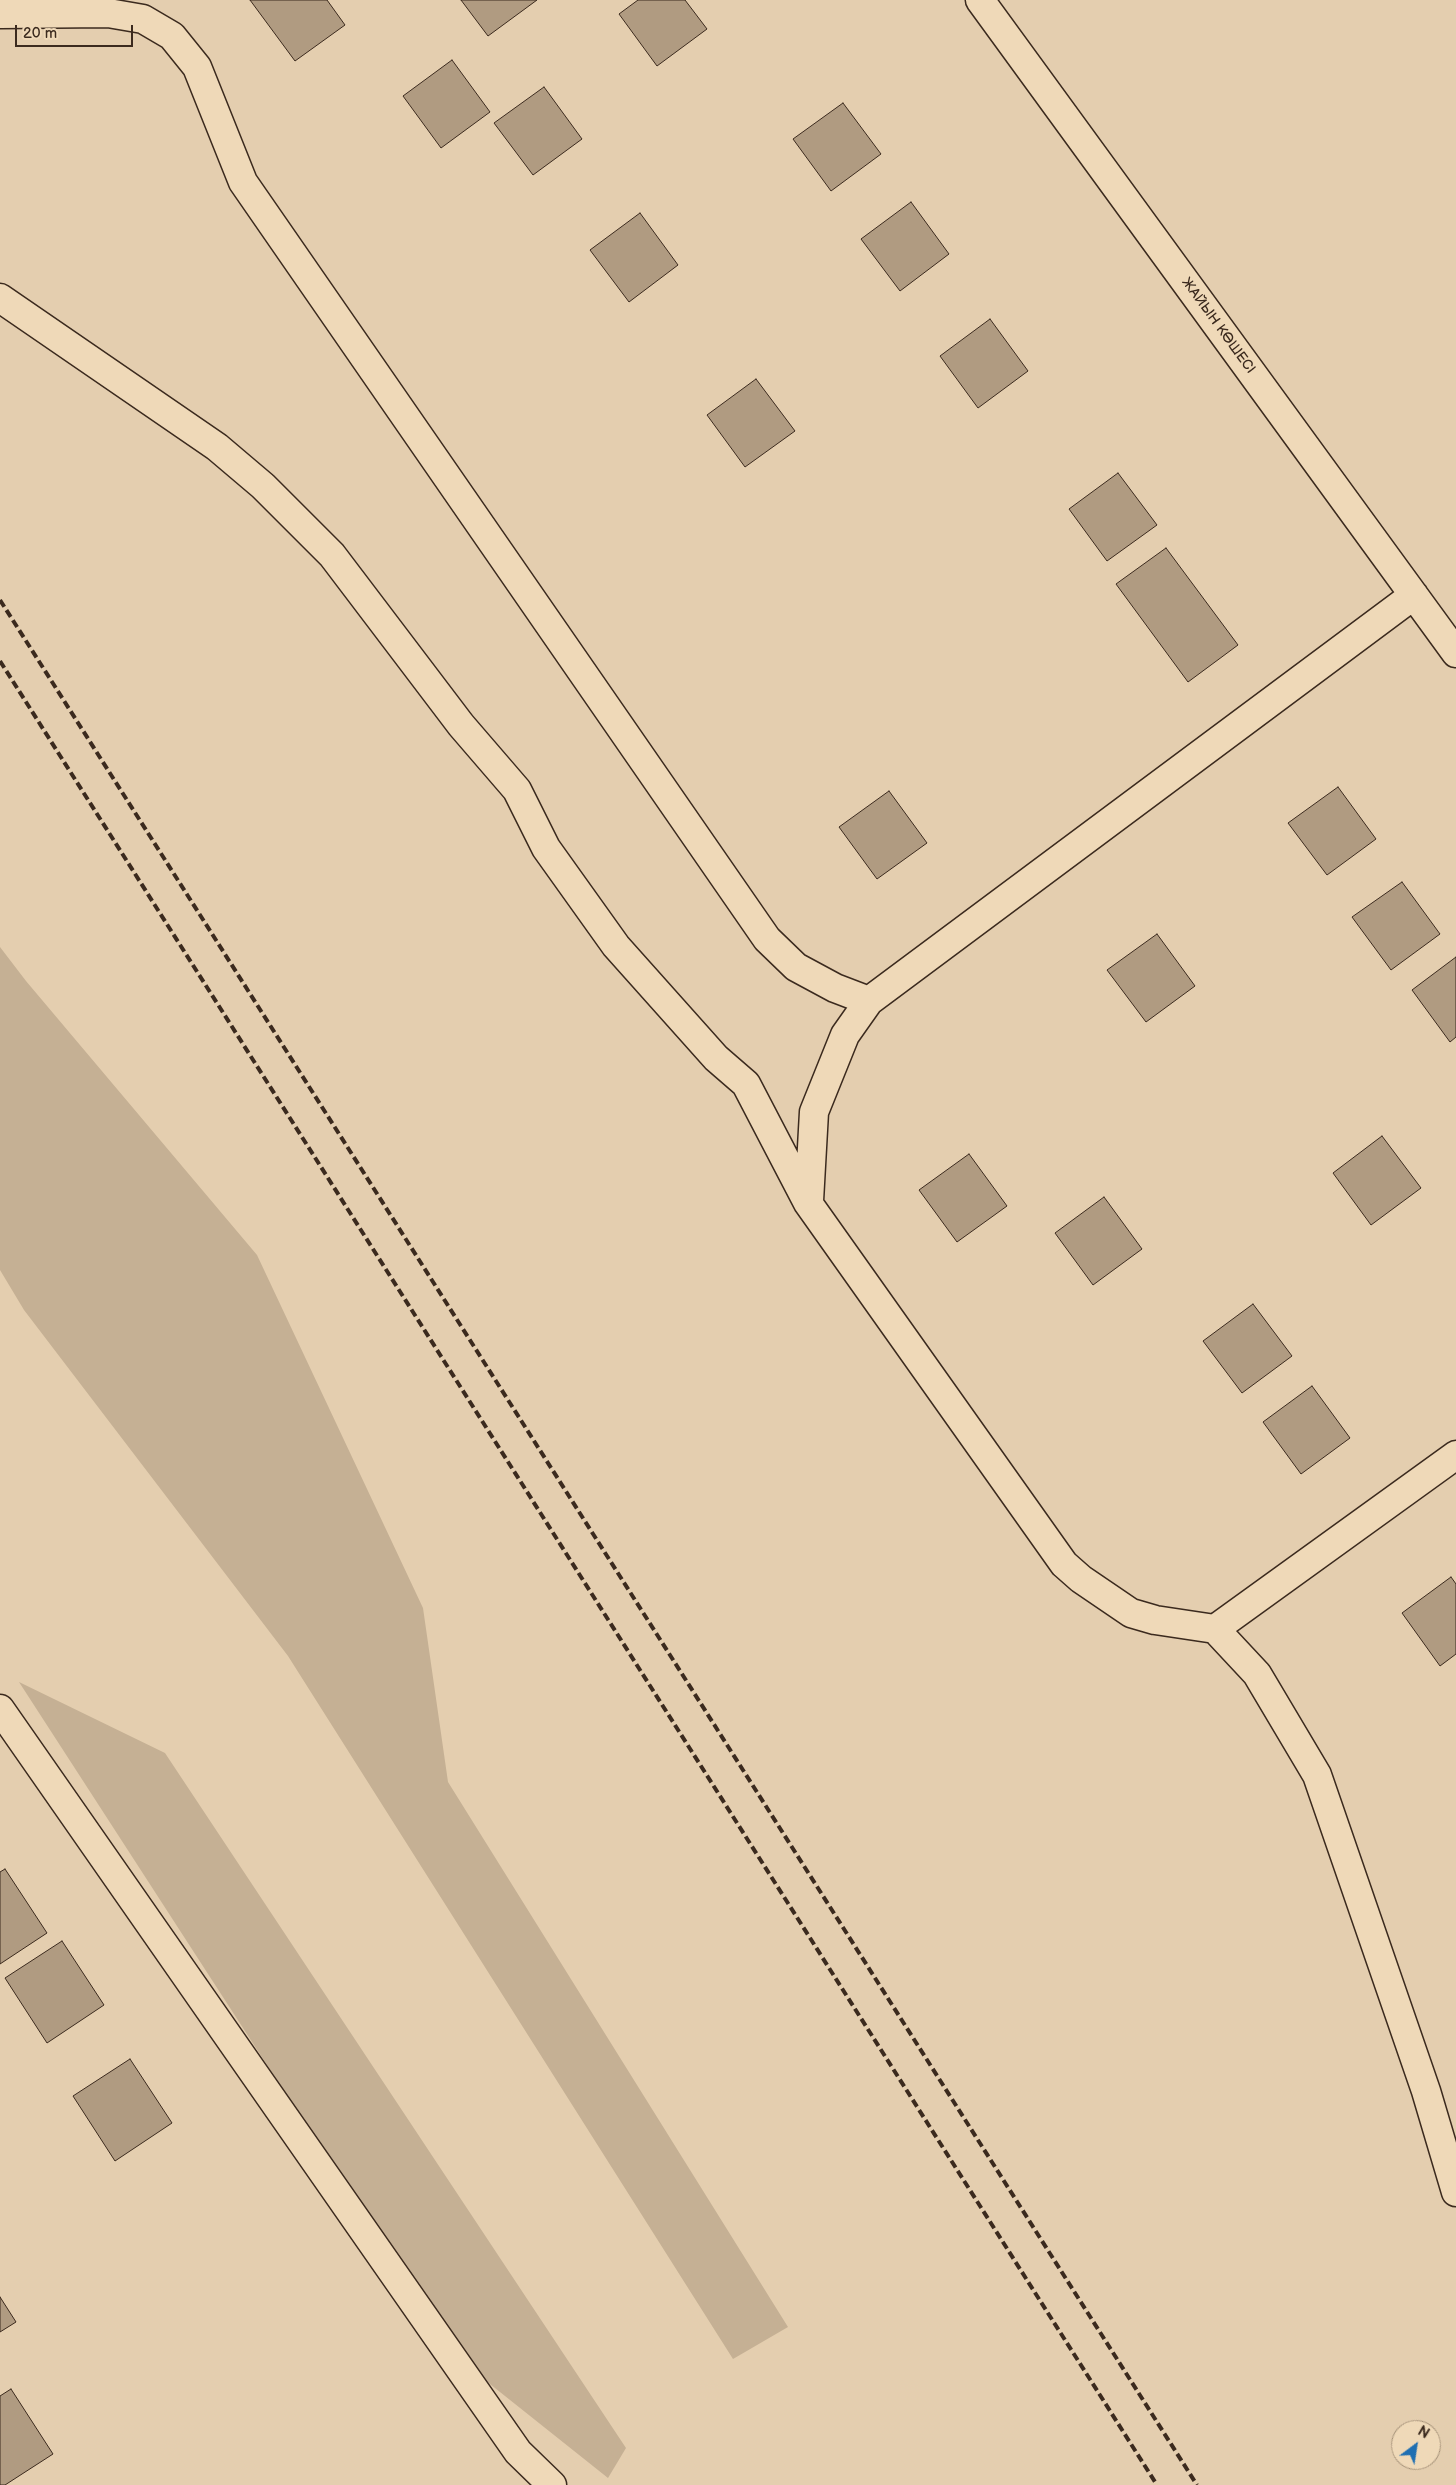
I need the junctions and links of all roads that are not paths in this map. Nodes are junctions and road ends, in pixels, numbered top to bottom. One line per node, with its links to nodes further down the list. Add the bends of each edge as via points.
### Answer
1 (980, 0): 4 (street, ЖАЙЫН КӨШЕСІ)
2 (0, 14): 6 (street, via 108,13 143,19 172,36 197,67 243,182 766,939 796,967)
3 (0, 298): 7 (street, via 217,448 263,486 332,555 461,725 518,790 546,848 616,946 716,1058 746,1084)
4 (1414, 595): 5 (street, ЖАЙЫН КӨШЕСІ); 6 (street)
5 (1456, 653)
6 (868, 1001): 7 (street, via 845,1035 814,1112)
7 (808, 1203): 9 (street, via 1064,1564 1131,1613 1155,1620)
8 (1456, 1455): 9 (street)
9 (1215, 1628): 11 (street, via 1257,1674 1317,1775 1426,2091)
10 (0, 1709): 12 (street, via 518,2452)
11 (1456, 2192)
12 (552, 2485)

